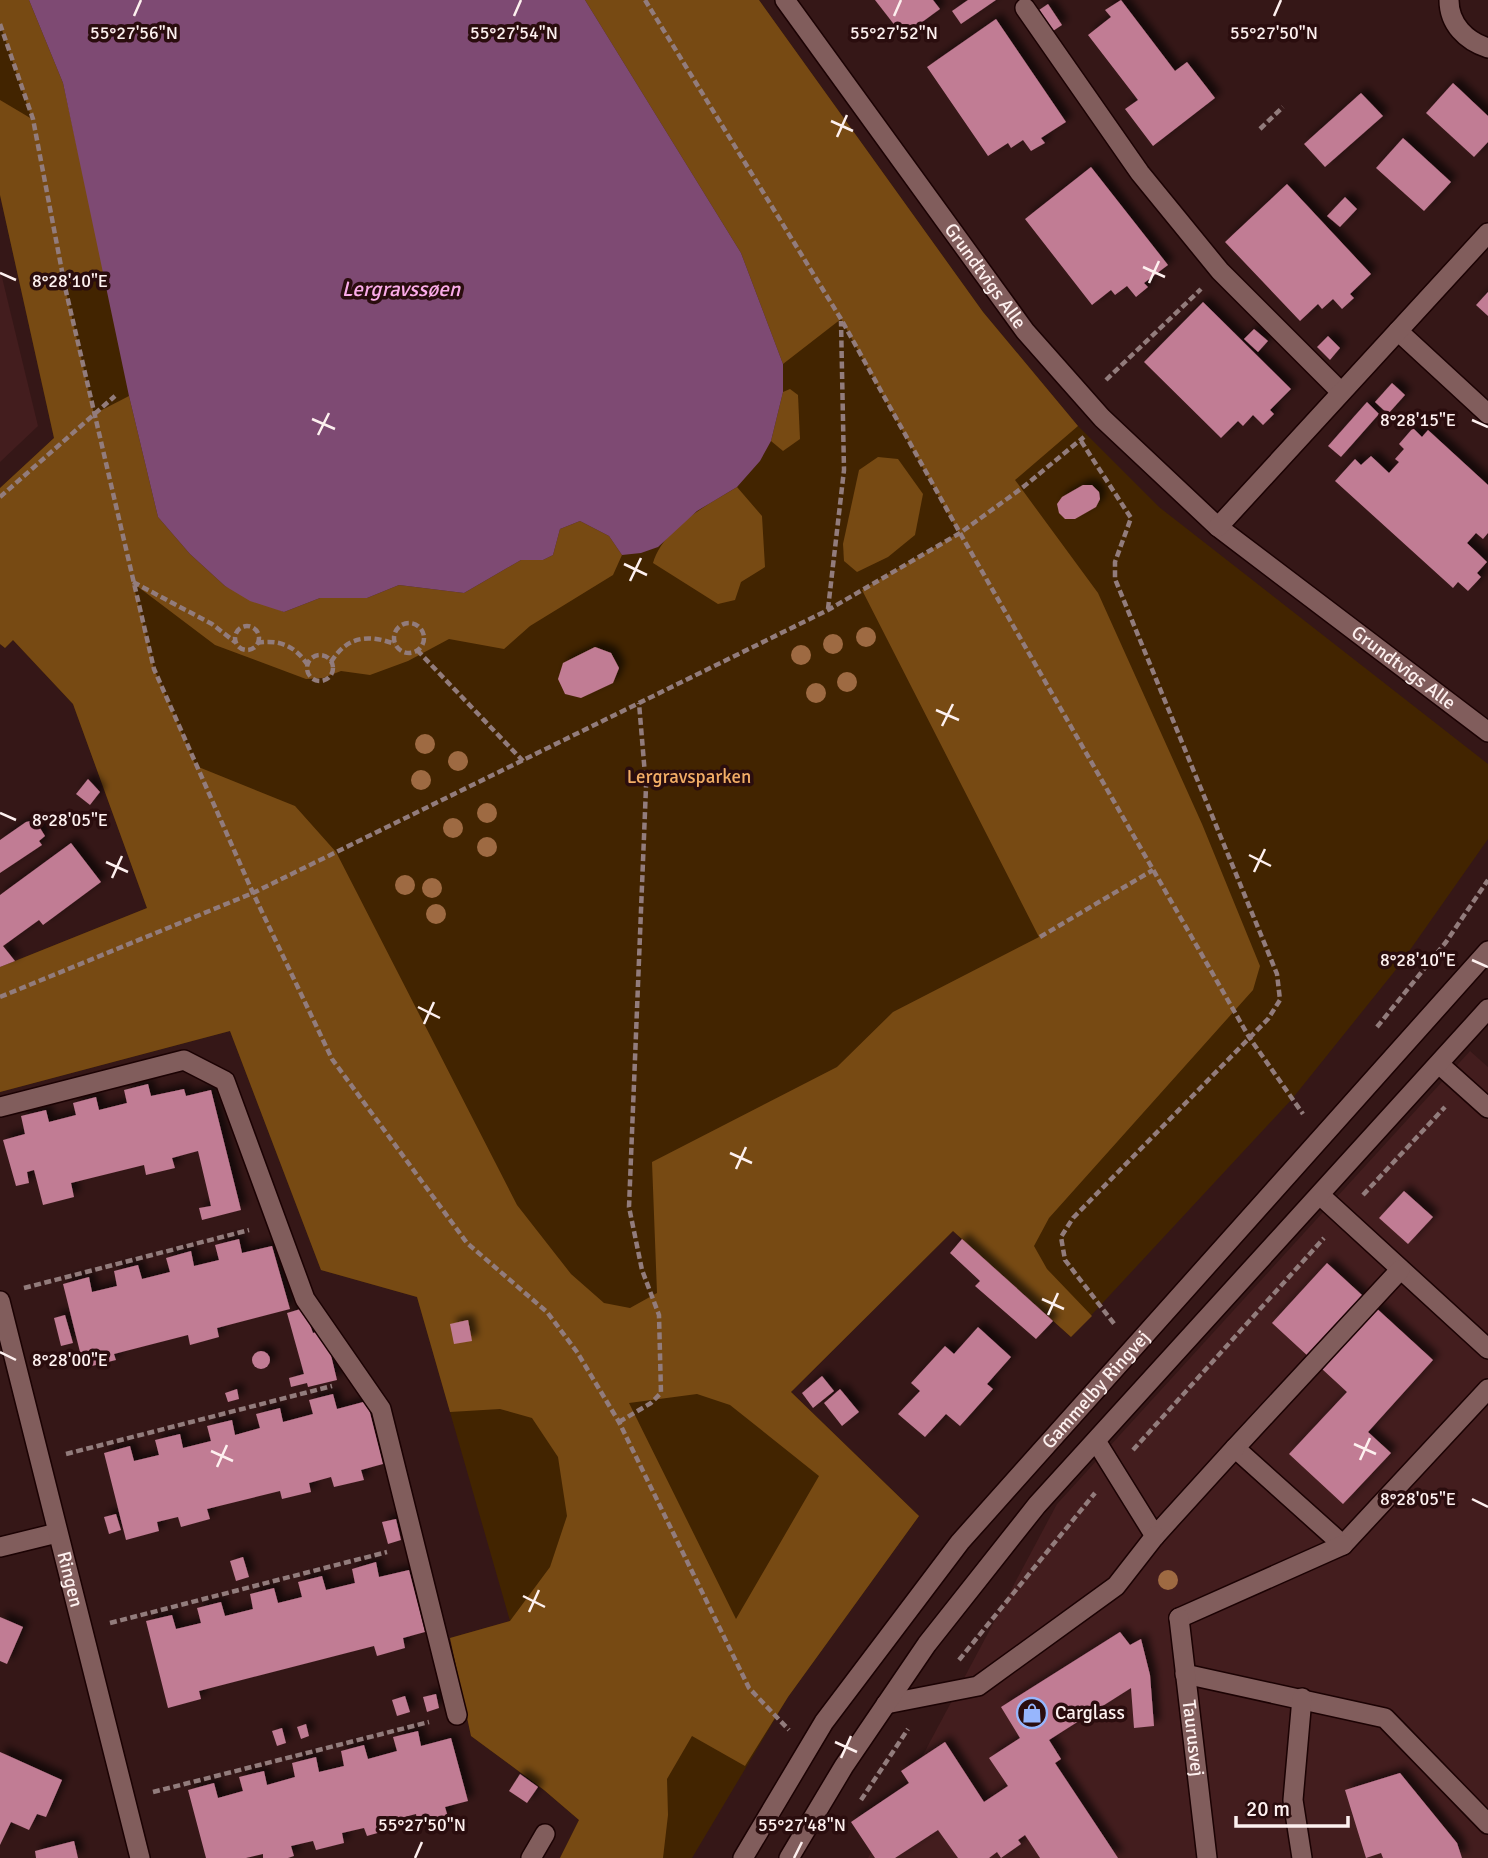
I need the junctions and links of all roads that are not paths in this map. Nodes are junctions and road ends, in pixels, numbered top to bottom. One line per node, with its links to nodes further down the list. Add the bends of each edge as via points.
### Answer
1 (785, 0): 9 (street, Grundtvigs Alle, via 1025,331 1102,418)
2 (1449, 0): 4 (street, via 1449,12 1469,42)
3 (1025, 8): 7 (street, via 1140,173 1220,271)
4 (1488, 48)
5 (1488, 233): 6 (street)
6 (1398, 331): 7 (street); 8 (street)
7 (1342, 392): 9 (street)
8 (1488, 414)
9 (1218, 527): 10 (street, Grundtvigs Alle)
10 (1488, 732)
11 (1488, 951): 35 (street, Gammelby Ringvej, via 960,1542 824,1722)
12 (1488, 1009): 13 (street, Gammelby Ringvej)
13 (1439, 1064): 15 (street); 16 (street, Gammelby Ringvej)
14 (0, 1107): 30 (street, via 184,1060 225,1081 305,1299 381,1409)
15 (1488, 1108)
16 (1321, 1196): 17 (street); 21 (street, Gammelby Ringvej)
17 (1400, 1270): 19 (street); 22 (street)
18 (7, 1296): 23 (street, Ringen)
19 (1488, 1349)
20 (1488, 1389): 25 (street)
21 (1096, 1441): 24 (street); 29 (street, Gammelby Ringvej, via 1029,1516)
22 (1235, 1448): 24 (street); 25 (street)
23 (57, 1533): 26 (street); 33 (street, Ringen)
24 (1155, 1536): 29 (street, via 1116,1586 978,1686)
25 (1343, 1545): 27 (street, Taurusvej, via 1179,1618)
26 (0, 1546)
27 (1185, 1674): 28 (street); 37 (street, Taurusvej)
28 (1302, 1698): 31 (street, via 1385,1718); 38 (street, via 1293,1800)
29 (886, 1704): 36 (street, Gammelby Ringvej)
30 (457, 1715)
31 (1488, 1824)
32 (545, 1834): 34 (street)
33 (135, 1857)
34 (531, 1858)
35 (743, 1858)
36 (789, 1858)
37 (1207, 1858)
38 (1302, 1858)

